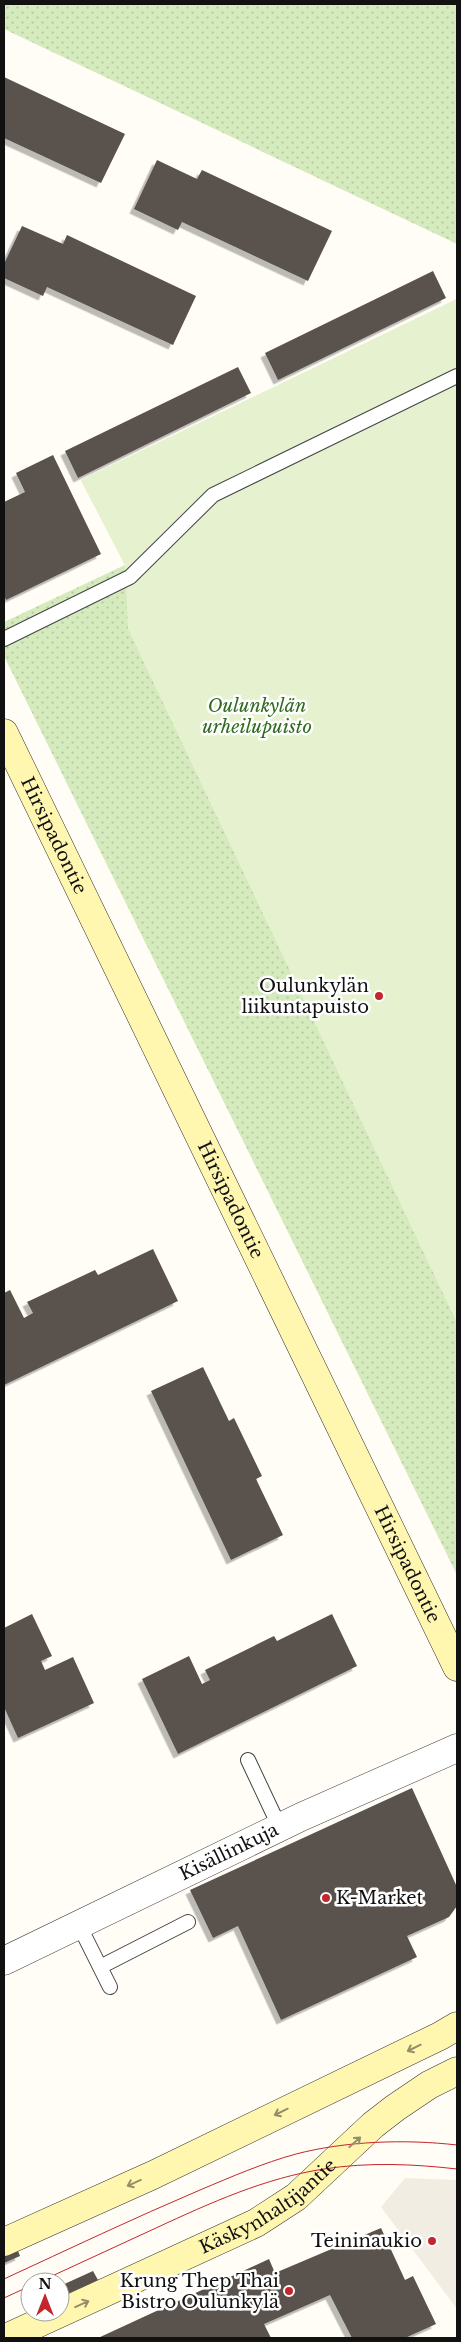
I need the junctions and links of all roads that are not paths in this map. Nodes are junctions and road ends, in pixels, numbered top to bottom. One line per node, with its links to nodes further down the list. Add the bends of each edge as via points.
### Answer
1 (457, 376): 2 (lane, via 213,495 130,577)
2 (4, 639)
3 (4, 733): 4 (street, Hirsipadontie)
4 (457, 1667)
5 (457, 1748): 7 (street, Kisällinkuja)
6 (248, 1760): 7 (lane)
7 (280, 1828): 9 (street, Kisällinkuja)
8 (188, 1922): 11 (lane)
9 (79, 1925): 10 (street, Kisällinkuja); 11 (lane)
10 (4, 1961)
11 (100, 1967): 12 (lane)
12 (110, 1987)
13 (457, 2026): 15 (street, one-way to 15, via 153,2175)
14 (457, 2071): 16 (street, Käskynhaltijantie, one-way to 14, via 256,2223 296,2197 395,2108)
15 (4, 2242)
16 (6, 2338)

